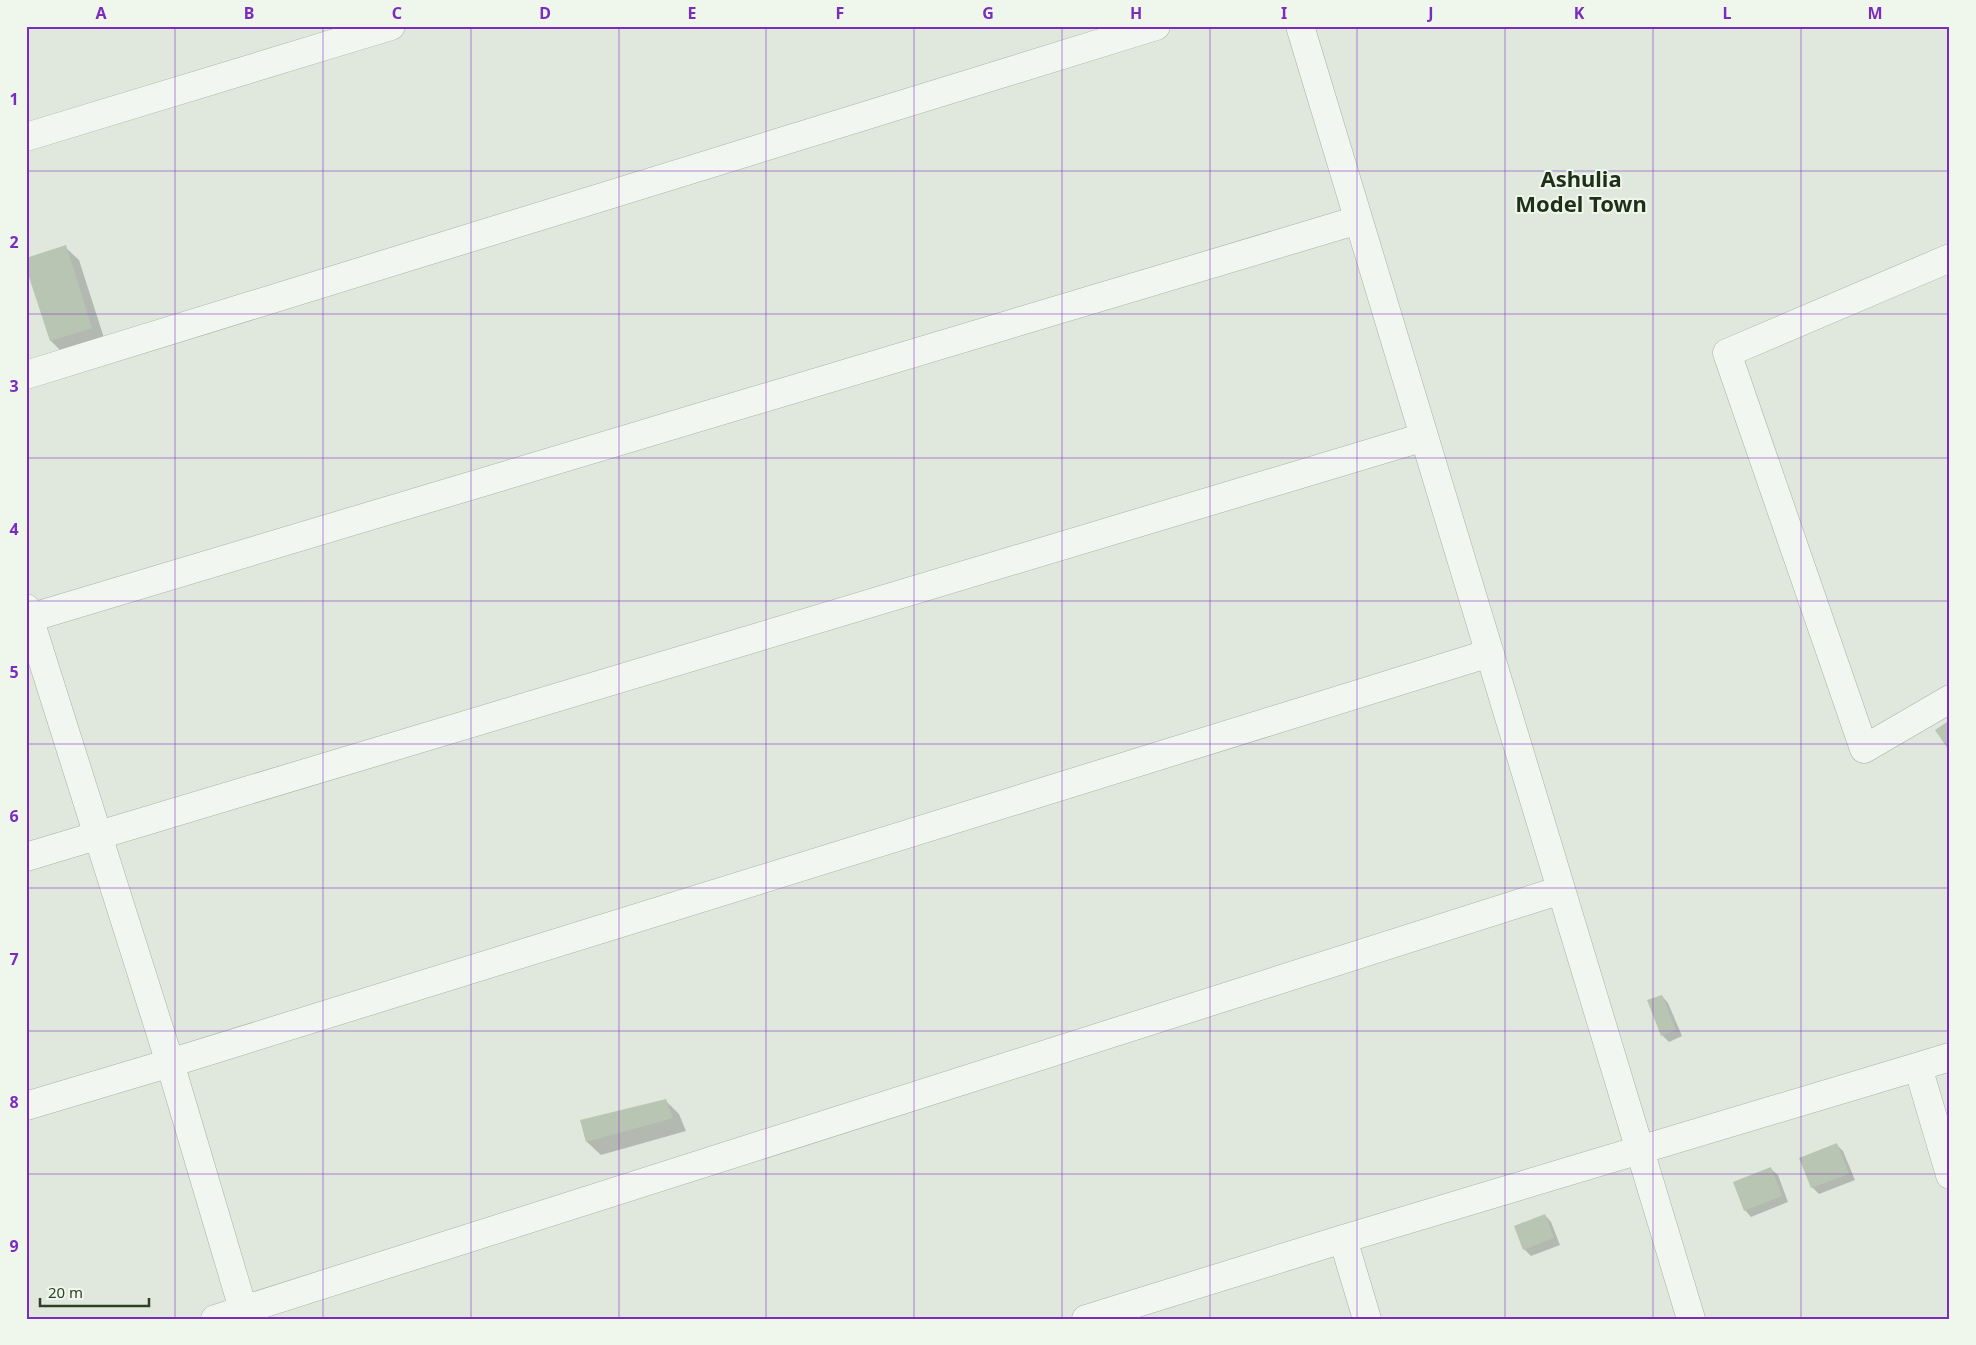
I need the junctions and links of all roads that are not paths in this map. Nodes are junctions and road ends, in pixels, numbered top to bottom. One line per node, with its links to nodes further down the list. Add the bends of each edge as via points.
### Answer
1 (391, 26): 4 (street)
2 (1156, 26): 7 (street)
3 (1300, 26): 5 (street)
4 (26, 136)
5 (1358, 220): 8 (street); 9 (street)
6 (1950, 258): 11 (street, via 1728,353 1864,749)
7 (26, 375)
8 (1424, 437): 10 (street); 12 (street)
9 (27, 615): 12 (street)
10 (1490, 653): 14 (street); 16 (street)
11 (1950, 699)
12 (97, 835): 13 (street); 16 (street)
13 (26, 857)
14 (1561, 890): 19 (street); 22 (street)
15 (1950, 1057): 17 (street)
16 (170, 1063): 18 (street); 22 (street)
17 (1918, 1067): 19 (street); 20 (street)
18 (26, 1106)
19 (1640, 1150): 21 (street); 26 (street)
20 (1950, 1174)
21 (1343, 1239): 24 (street); 25 (street)
22 (245, 1314): 23 (street)
23 (215, 1319)
24 (1086, 1319)
25 (1366, 1319)
26 (1691, 1319)

